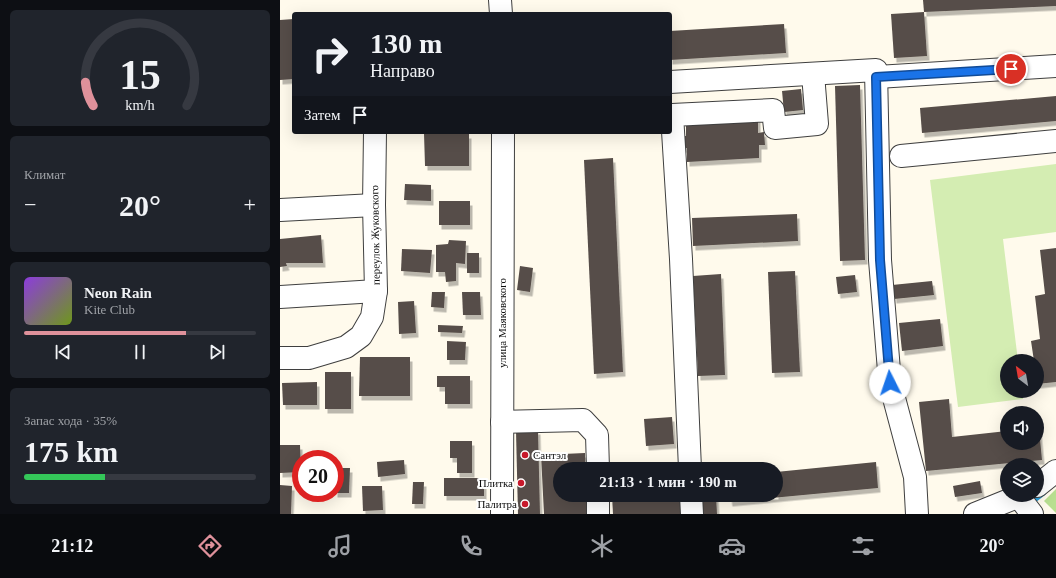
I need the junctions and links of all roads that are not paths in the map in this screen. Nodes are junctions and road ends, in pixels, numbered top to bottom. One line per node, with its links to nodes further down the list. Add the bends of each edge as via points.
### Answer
1 (500, 0): 2 (street)
2 (501, 12)
3 (1056, 66): 5 (street)
4 (813, 74): 5 (street, via 876,70); 6 (street); 18 (street, via 817,124 776,128 773,110 672,115)
5 (876, 77): 28 (street, via 880,260 890,383 915,477)
6 (672, 82)
7 (376, 134): 11 (street, переулок Жуковского)
8 (503, 134): 16 (street, улица Маяковского)
9 (1056, 141): 10 (street)
10 (901, 156)
11 (374, 205): 12 (street); 13 (street, переулок Жуковского)
12 (280, 210)
13 (376, 291): 14 (street, переулок Жуковского); 15 (street, via 372,317 361,336 346,347 309,358)
14 (280, 297)
15 (280, 358)
16 (502, 422): 17 (street, via 583,420 597,435); 25 (street, улица Маяковского)
17 (598, 462)
18 (690, 462)
19 (1056, 471): 20 (street)
20 (1044, 480)
21 (598, 502): 26 (street)
22 (691, 502): 27 (street)
23 (1005, 502): 29 (street)
24 (1024, 502): 30 (street)
25 (502, 514)
26 (598, 514)
27 (692, 514)
28 (917, 514)
29 (975, 514)
30 (1032, 514)

